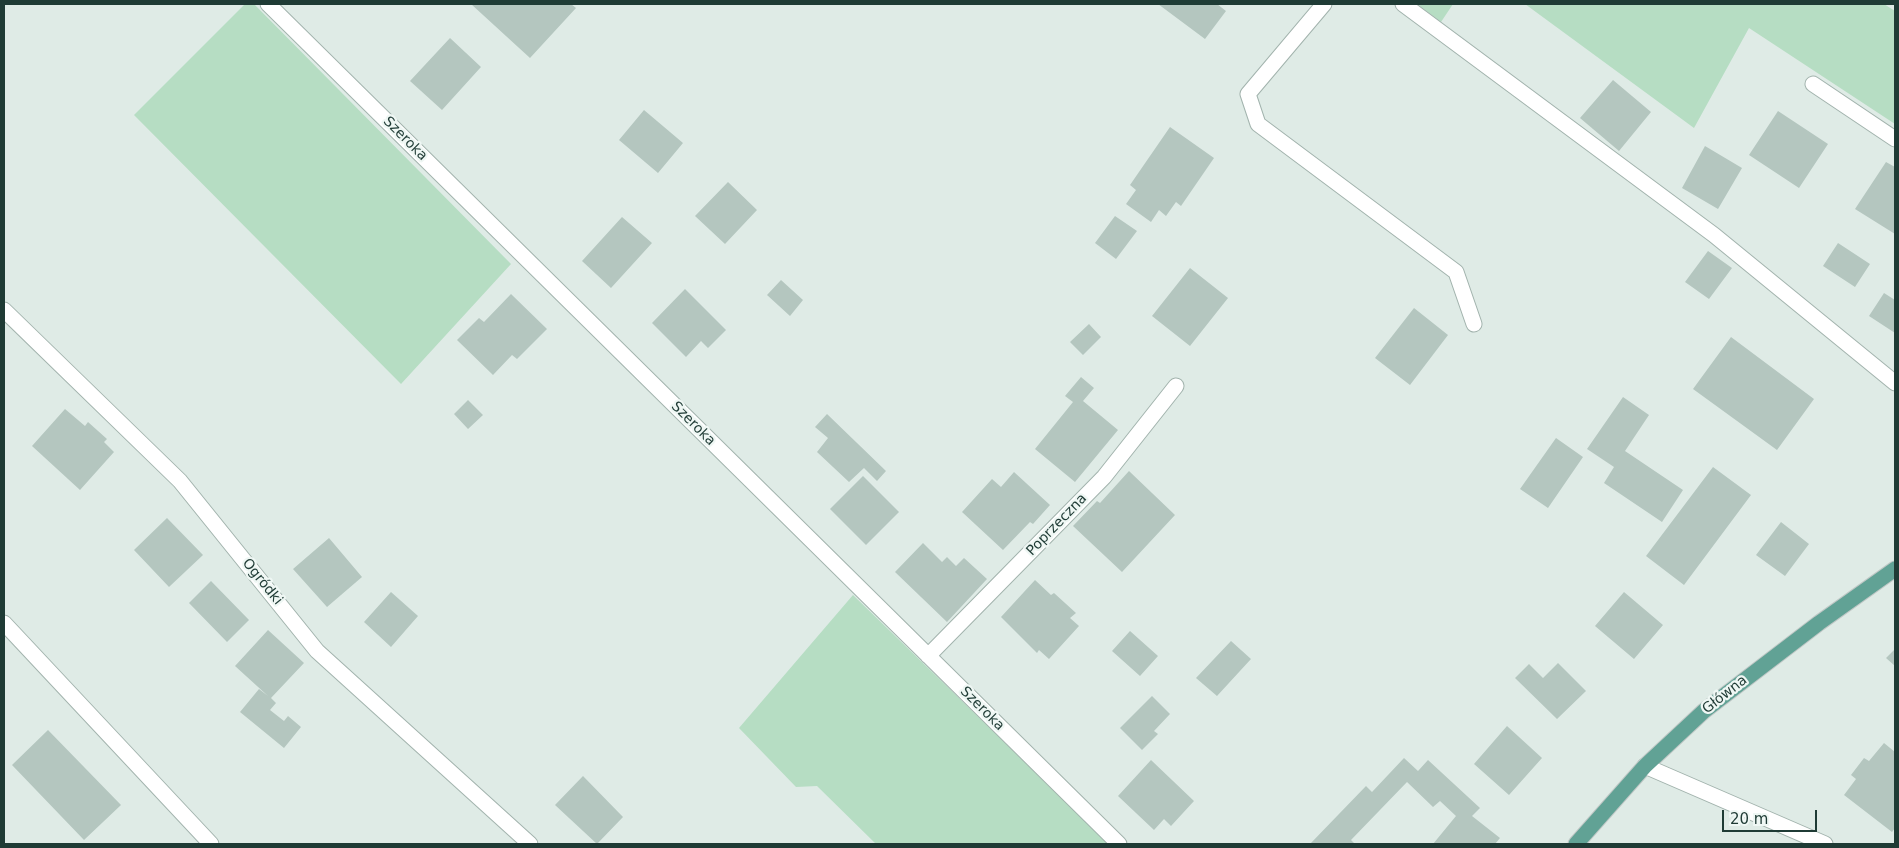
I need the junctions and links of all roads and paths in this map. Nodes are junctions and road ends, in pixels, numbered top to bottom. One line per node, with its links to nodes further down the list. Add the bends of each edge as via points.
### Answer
1 (268, 4): 12 (street, Szeroka)
2 (1324, 4): 7 (street, via 1248,94 1258,124 1456,272)
3 (1403, 4): 8 (street, via 1714,235)
4 (1813, 84): 5 (street)
5 (1895, 139)
6 (4, 310): 15 (street, Ogródki, via 180,481 317,651)
7 (1474, 324)
8 (1895, 383)
9 (1176, 386): 12 (street, Poprzeczna, via 1104,477)
10 (1895, 570): 13 (main road, Główna, via 1704,711)
11 (4, 622): 14 (street)
12 (928, 656): 16 (street, Szeroka)
13 (1645, 766): 17 (main road, Główna); 18 (street)
14 (211, 844)
15 (530, 844)
16 (1119, 844)
17 (1576, 844)
18 (1825, 844)

